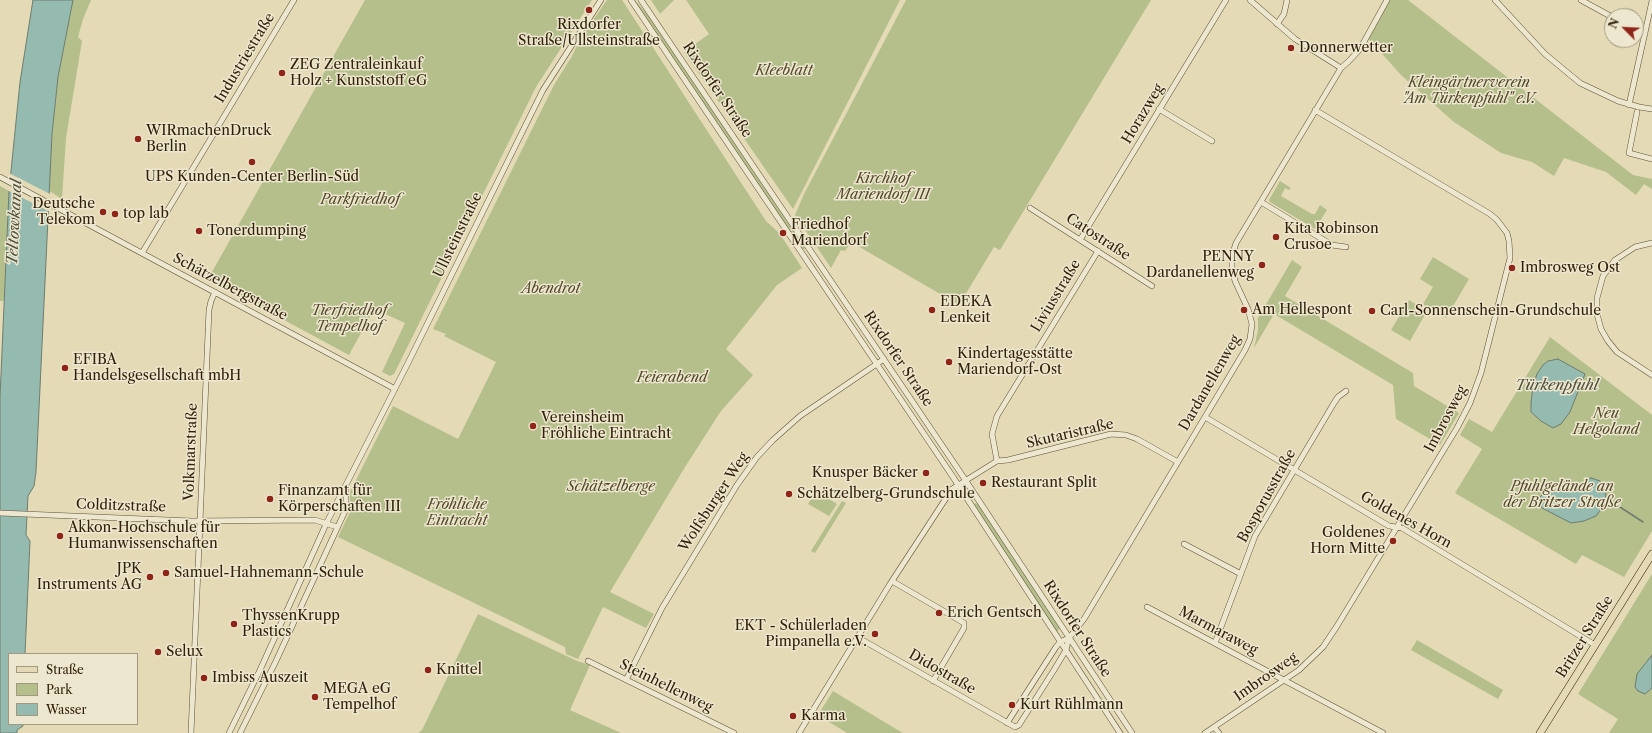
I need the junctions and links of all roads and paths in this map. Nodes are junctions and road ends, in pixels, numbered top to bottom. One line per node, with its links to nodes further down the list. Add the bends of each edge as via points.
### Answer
1 (294, 0): 30 (street, Industriestraße)
2 (601, 0): 38 (street, Ullsteinstraße, via 543,90)
3 (631, 0): 32 (street, Rixdorfer Straße)
4 (641, 0): 31 (street, Rixdorfer Straße)
5 (1226, 0): 17 (street, Horazweg)
6 (1250, 0): 13 (street)
7 (1287, 0): 13 (street, via 1284,14)
8 (1387, 0): 15 (street, Dardanellenweg, via 1360,49)
9 (1495, 0): 16 (street, via 1544,54 1568,74 1595,92)
10 (1581, 0): 12 (street)
11 (1652, 1): 14 (street)
12 (1604, 13)
13 (1277, 24): 15 (street, via 1299,42)
14 (1645, 34): 16 (street)
15 (1341, 68): 19 (street, Dardanellenweg)
16 (1630, 105): 18 (street)
17 (1159, 109): 21 (street); 26 (street, Horazweg)
18 (1652, 109)
19 (1315, 110): 24 (street, Dardanellenweg); 53 (street, Imbrosweg, via 1490,214 1502,226 1509,241 1508,267 1475,392 1463,418)
20 (1637, 112): 22 (street, via 1629,153)
21 (1212, 141)
22 (1652, 159)
23 (0, 177): 30 (street, Schätzelbergstraße)
24 (1261, 202): 28 (street, via 1332,245); 40 (street, Dardanellenweg, via 1236,243 1232,260 1234,277 1252,319 1250,339)
25 (1030, 208): 26 (street, Catostraße)
26 (1080, 240): 29 (street, Catostraße)
27 (1652, 243): 37 (street, via 1635,247 1615,260 1604,276 1597,298 1597,314 1601,329 1617,352)
28 (1346, 247)
29 (1098, 251): 33 (street, Catostraße); 41 (street, Liviusstraße, via 997,416 992,434)
30 (142, 253): 34 (street, Schätzelbergstraße)
31 (813, 253): 32 (street); 35 (street, Rixdorfer Straße)
32 (805, 259): 36 (street, Rixdorfer Straße)
33 (1152, 286)
34 (215, 292): 38 (street, Schätzelbergstraße); 50 (street, Volkmarstraße, via 209,310)
35 (884, 359): 36 (street, Wolfsburger Weg); 44 (street, Rixdorfer Straße)
36 (876, 364): 46 (street, Rixdorfer Straße); 68 (street, Wolfsburger Weg, via 800,416 757,457 737,485 662,608)
37 (1652, 375)
38 (395, 389): 45 (street, Ullsteinstraße)
39 (1346, 391): 43 (street, Bosporusstraße, via 1334,403)
40 (1205, 417): 42 (street, Dardanellenweg); 43 (street, Goldenes Horn)
41 (997, 461): 42 (street, Skutaristraße, via 1119,433 1137,439); 44 (street, Skutaristraße)
42 (1178, 462): 62 (street, Dardanellenweg, via 1084,619)
43 (1294, 470): 53 (street, Goldenes Horn); 58 (street, Bosporusstraße, via 1255,536)
44 (966, 480): 46 (street, Skutaristraße); 47 (street, Rixdorfer Straße)
45 (346, 486): 51 (street, Ullsteinstraße); 52 (street, Ullsteinstraße, via 346,509)
46 (957, 486): 48 (street, Rixdorfer Straße); 59 (street, Skutaristraße, via 950,491)
47 (978, 500): 48 (street); 62 (street, Rixdorfer Straße)
48 (970, 505): 63 (street, Rixdorfer Straße)
49 (0, 513): 50 (street, Colditzstraße)
50 (200, 521): 51 (street, Colditzstraße, via 304,519); 75 (street, Volkmarstraße)
51 (327, 522): 52 (street, Colditzstraße); 55 (street, Ullsteinstraße)
52 (337, 527): 56 (street, Ullsteinstraße)
53 (1396, 528): 65 (street, Goldenes Horn, via 1402,528); 69 (street, Imbrosweg, via 1323,646)
54 (1184, 544): 58 (street)
55 (316, 547): 56 (street); 71 (street, Ullsteinstraße)
56 (325, 551): 72 (street, Ullsteinstraße)
57 (1652, 554): 65 (main road, Britzer Straße)
58 (1241, 574): 64 (street, Bosporusstraße)
59 (892, 581): 61 (street, Skutaristraße); 70 (street, via 964,623 964,628)
60 (1147, 607): 64 (street, Marmaraweg)
61 (857, 637): 70 (street, Didostraße); 79 (street, Skutaristraße)
62 (1069, 638): 63 (street); 66 (street); 81 (street, Rixdorfer Straße)
63 (1060, 642): 66 (street, Rixdorfer Straße); 73 (street)
64 (1215, 643): 69 (street, Marmaraweg)
65 (1595, 645): 85 (main road, Britzer Straße)
66 (1066, 650): 73 (street, Didostraße, via 1019,725 1015,728); 80 (street, Rixdorfer Straße)
67 (588, 661): 68 (street, Steinhellenweg)
68 (626, 680): 78 (street, Steinhellenweg)
69 (1285, 680): 74 (street, Imbrosweg); 84 (street, Marmaraweg)
70 (933, 681): 73 (street, Didostraße)
71 (236, 718): 72 (street); 76 (street, Ullsteinstraße)
72 (246, 722): 77 (street, Ullsteinstraße)
73 (1007, 723)
74 (1214, 727): 82 (street, Imbrosweg); 83 (street)
75 (191, 733)
76 (229, 733)
77 (240, 733)
78 (734, 733)
79 (799, 733)
80 (1120, 733)
81 (1132, 733)
82 (1205, 733)
83 (1219, 733)
84 (1384, 733)
85 (1540, 733)

